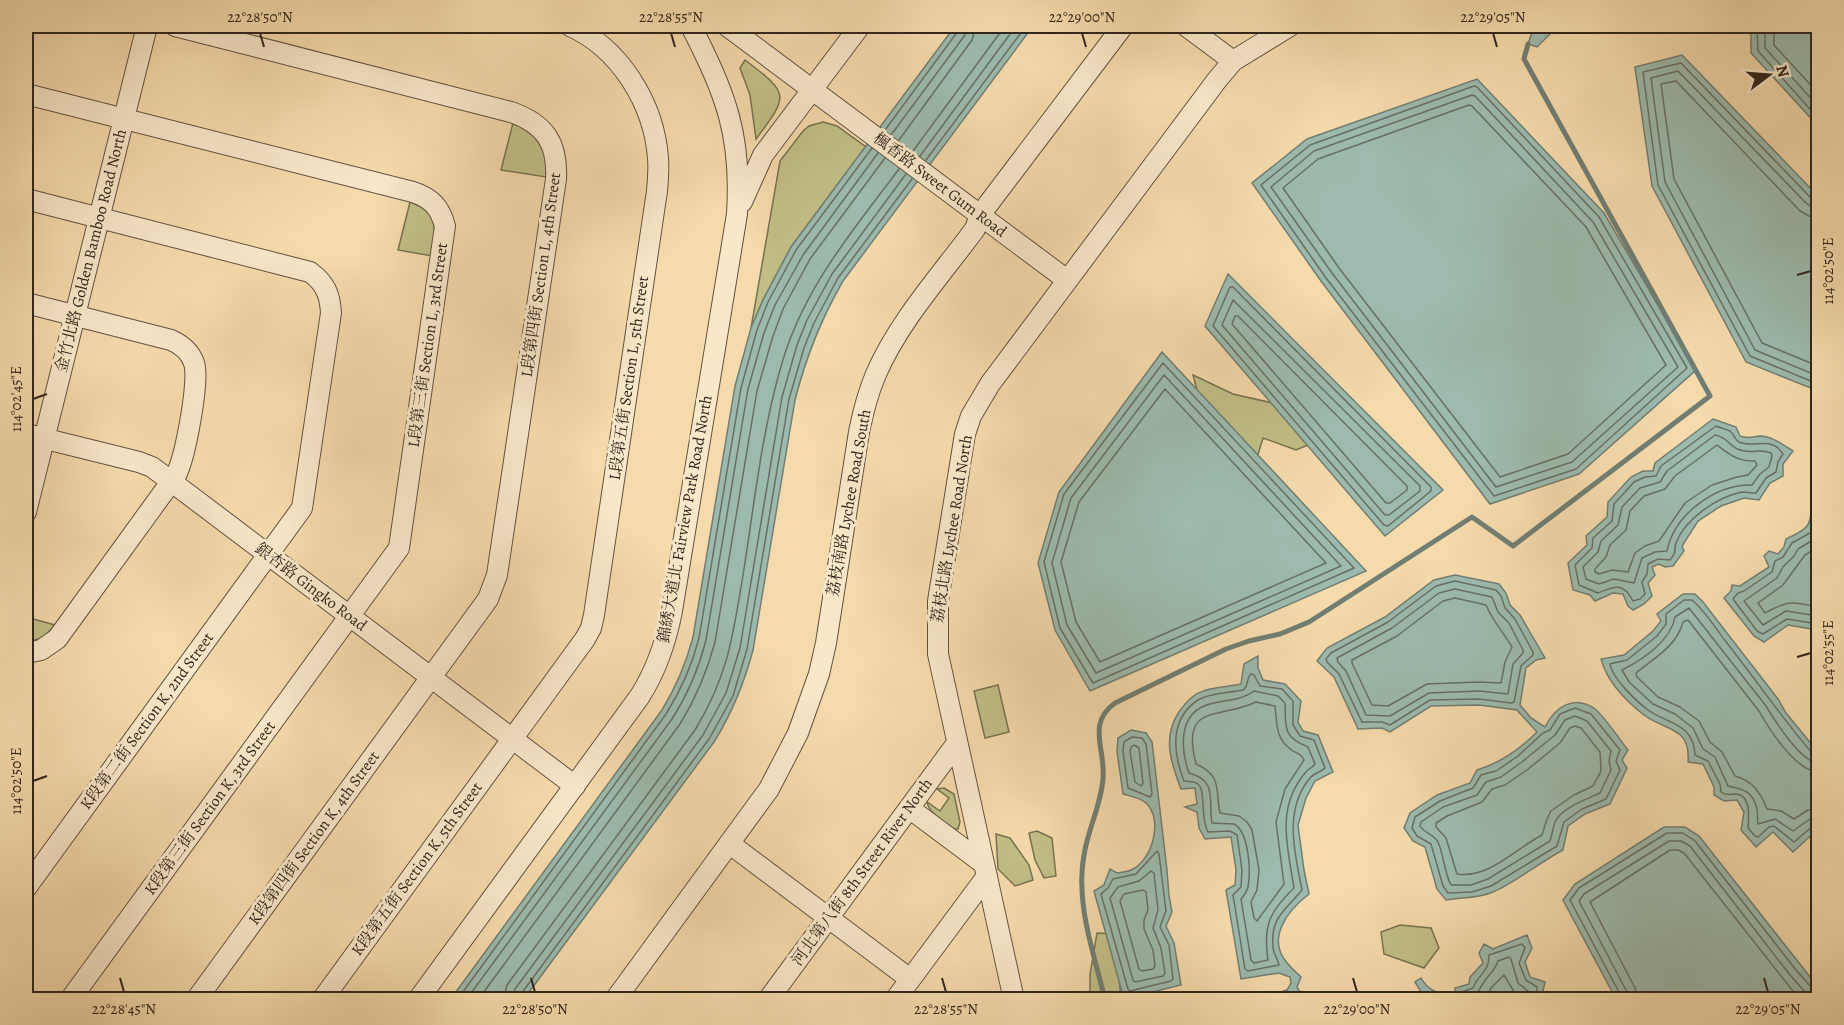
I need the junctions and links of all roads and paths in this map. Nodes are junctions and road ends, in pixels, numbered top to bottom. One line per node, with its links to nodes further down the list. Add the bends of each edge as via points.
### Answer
1 (147, 26): 13 (street, 金竹北路 Golden Bamboo Road North)
2 (175, 26): 27 (street, L段第四街 Section L, 4th Street, via 511,112 528,118 552,144 557,161 556,179 497,575 488,599)
3 (570, 26): 28 (street, L段第五街 Section L, 5th Street, via 603,47 625,70 642,97 655,138 657,191 592,621 585,639)
4 (691, 26): 15 (street, via 715,74 731,119 738,166)
5 (727, 26): 11 (street, 楓香路 Sweet Gum Road)
6 (860, 26): 11 (street)
7 (1123, 26): 16 (street, 荔枝南路 Lychee Road South)
8 (1186, 26): 10 (street)
9 (1290, 26): 10 (street, 荔枝北路 Lychee Road North)
10 (1233, 61): 18 (street, 荔枝北路 Lychee Road North)
11 (812, 90): 15 (street, via 763,155); 16 (street, 楓香路 Sweet Gum Road)
12 (26, 94): 13 (street, L段第三街 Section L, 3rd Street)
13 (124, 118): 17 (street, 金竹北路 Golden Bamboo Road North); 25 (street, L段第三街 Section L, 3rd Street, via 413,192 435,203 442,214 445,238 399,548)
14 (26, 199): 17 (street, K段第二街 Section K, 2nd Street)
15 (736, 214): 30 (street, 錦綉大道北 Fairview Park Road North, via 664,648 640,696)
16 (980, 215): 18 (street, 楓香路 Sweet Gum Road); 32 (street, 荔枝南路 Lychee Road South, via 975,229 894,339 876,375 859,432 826,643 810,704 785,762)
17 (99, 217): 20 (street, 金竹北路 Golden Bamboo Road North); 24 (street, K段第二街 Section K, 2nd Street, via 298,268 314,275 327,289 331,313 302,508)
18 (1067, 280): 29 (street, 荔枝北路 Lychee Road North, via 980,400 961,452 936,618 938,654)
19 (26, 303): 20 (street)
20 (75, 316): 21 (street, 金竹北路 Golden Bamboo Road North); 22 (street, via 171,340 190,354 196,378 186,447)
21 (35, 437): 22 (street, 銀杏路 Gingko Road, via 139,462); 23 (street, 金竹北路 Golden Bamboo Road North)
22 (171, 482): 24 (street, 銀杏路 Gingko Road); 26 (street, via 57,639 41,650)
23 (26, 512)
24 (268, 555): 25 (street, 銀杏路 Gingko Road); 34 (street, K段第二街 Section K, 2nd Street)
25 (349, 616): 27 (street, 銀杏路 Gingko Road); 37 (street, K段第三街 Section K, 3rd Street)
26 (26, 653)
27 (431, 677): 28 (street, 銀杏路 Gingko Road); 38 (street, K段第四街 Section K, 4th Street)
28 (512, 738): 30 (street, 銀杏路 Gingko Road); 39 (street, K段第五街 Section K, 5th Street)
29 (957, 743): 31 (street, 河北第八街 8th Street River North); 33 (street, 荔枝北路 Lychee Road North)
30 (575, 786): 40 (street, 錦綉大道北 Fairview Park Road North)
31 (909, 808): 33 (street); 35 (street, 河北第八街 8th Street River North)
32 (730, 844): 35 (street); 41 (street, 荔枝南路 Lychee Road South)
33 (985, 870): 36 (street); 44 (street, 荔枝北路 Lychee Road North)
34 (26, 888)
35 (828, 918): 36 (street); 42 (street, 河北第八街 8th Street River North)
36 (910, 979): 43 (street)
37 (70, 999)
38 (196, 999)
39 (322, 999)
40 (418, 999)
41 (615, 999)
42 (768, 999)
43 (895, 999)
44 (1014, 999)

